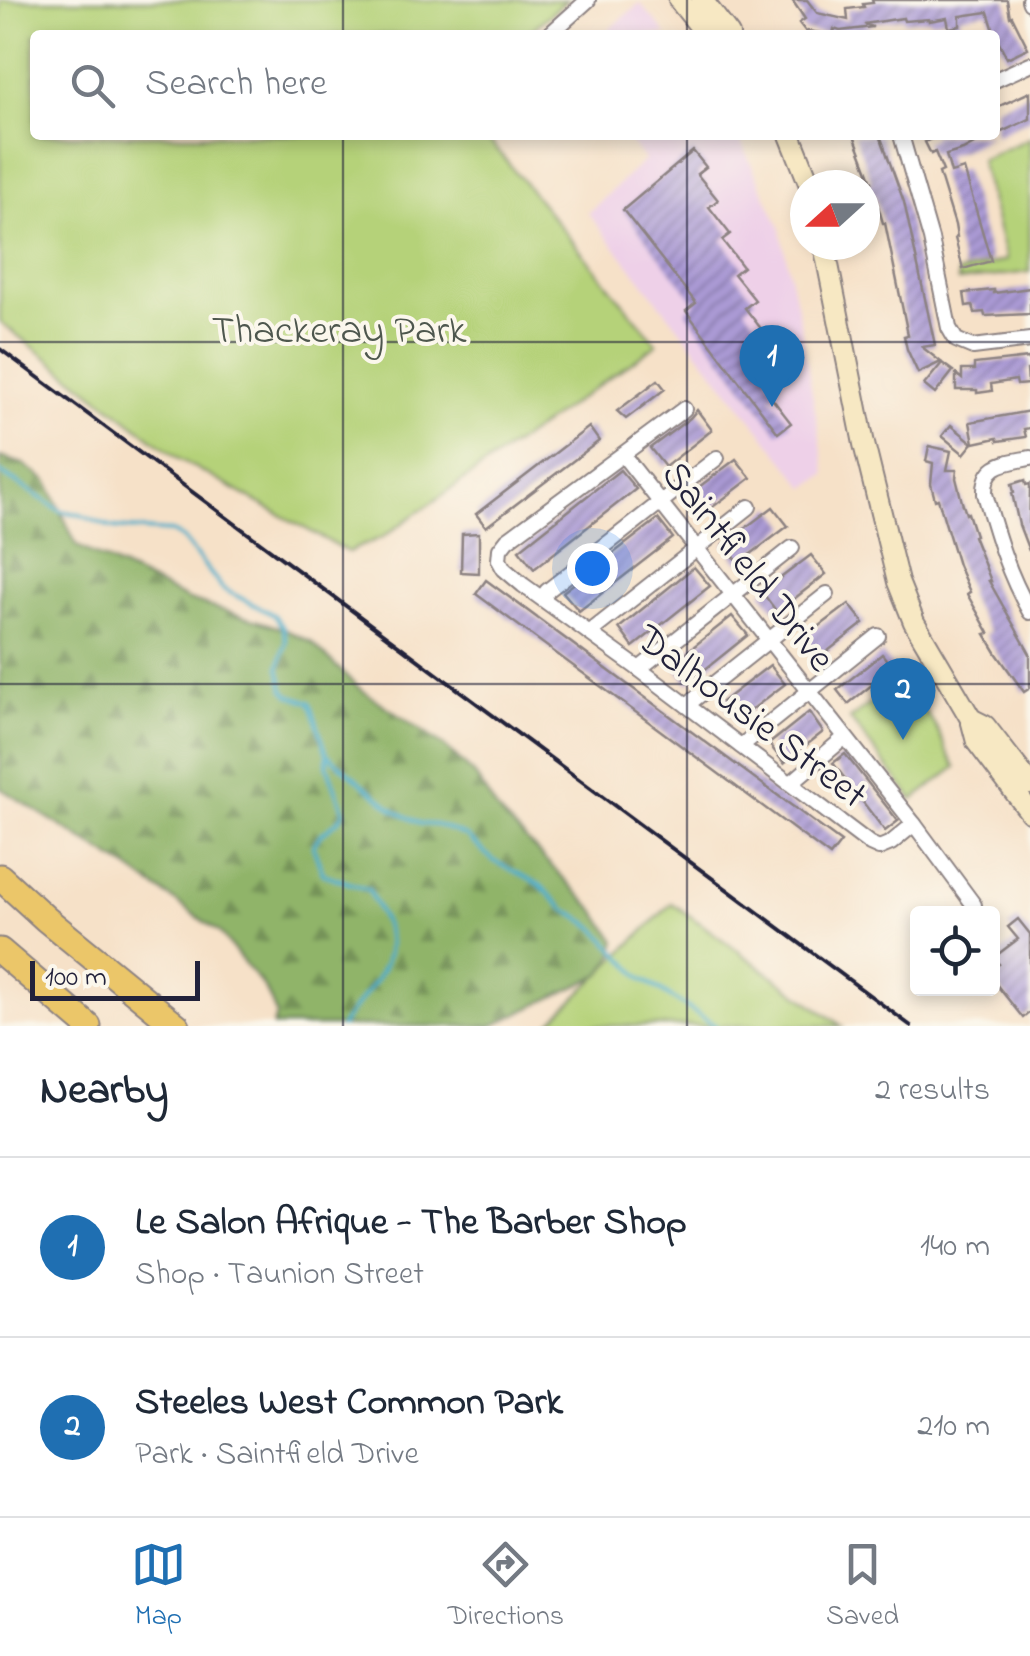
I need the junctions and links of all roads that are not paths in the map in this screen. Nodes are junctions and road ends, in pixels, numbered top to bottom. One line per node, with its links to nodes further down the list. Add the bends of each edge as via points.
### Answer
1 (588, 0): 4 (street)
2 (679, 0): 5 (main road)
3 (702, 0): 6 (main road)
4 (554, 30)
5 (703, 30)
6 (725, 30)
7 (1030, 64): 8 (street)
8 (1000, 78)
9 (792, 140): 11 (main road)
10 (902, 140): 13 (street, via 952,334 973,346)
11 (804, 170)
12 (827, 260): 32 (main road, via 898,582)
13 (1030, 340)
14 (684, 409): 15 (street)
15 (623, 455): 18 (street, Saintfield Drive); 24 (street, Dalhousie Street, via 500,550 504,569)
16 (717, 458): 18 (street)
17 (1030, 458): 25 (street, via 1004,463 985,483 1002,556)
18 (660, 503): 21 (street, Saintfield Drive); 24 (street)
19 (749, 507): 21 (street)
20 (792, 548): 23 (street)
21 (696, 549): 23 (street, Saintfield Drive); 26 (street)
22 (827, 594): 28 (street)
23 (733, 596): 28 (street, Saintfield Drive); 29 (street)
24 (542, 598): 26 (street, Dalhousie Street)
25 (1030, 612)
26 (589, 633): 29 (street, Dalhousie Street)
27 (878, 636): 30 (street)
28 (768, 641): 30 (street, Saintfield Drive); 31 (street)
29 (640, 669): 31 (street, Dalhousie Street)
30 (808, 692): 33 (street, Saintfield Drive); 34 (street)
31 (687, 705): 34 (street, Dalhousie Street)
32 (971, 719): 36 (main road, via 985,726); 37 (main road, via 977,742)
33 (844, 738): 35 (street); 38 (street, Saintfield Drive)
34 (742, 746): 35 (street, Dalhousie Street)
35 (791, 783): 38 (street, Dalhousie Street, via 879,848)
36 (1030, 784)
37 (1030, 812)
38 (914, 824): 40 (street, Saintfield Drive)
39 (0, 877): 43 (highway)
40 (974, 905)
41 (0, 951): 42 (highway)
42 (88, 1026)
43 (178, 1026)

